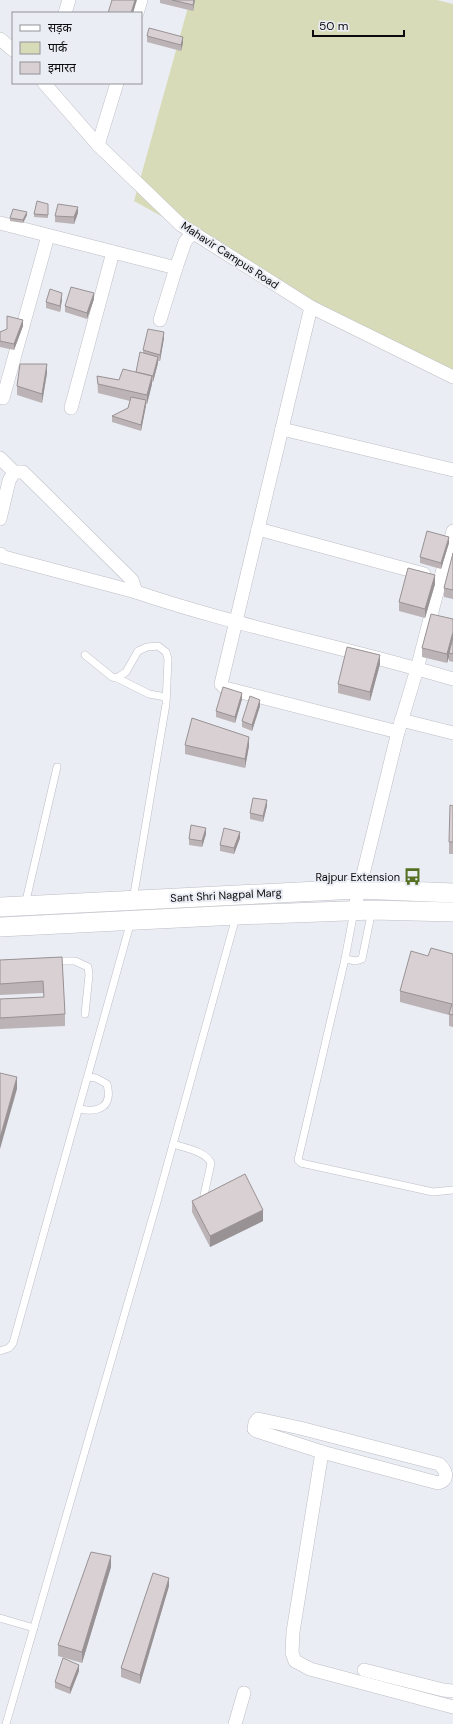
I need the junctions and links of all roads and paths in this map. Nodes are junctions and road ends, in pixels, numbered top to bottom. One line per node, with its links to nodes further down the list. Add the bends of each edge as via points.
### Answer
1 (69, 0): 3 (street)
2 (141, 0): 4 (street)
3 (65, 12)
4 (137, 12)
5 (0, 39): 6 (street)
6 (12, 49)
7 (45, 84): 9 (street, Mahavir Campus Road)
8 (117, 84): 9 (street)
9 (98, 145): 11 (street, Mahavir Campus Road, via 181,225)
10 (0, 223): 12 (street)
11 (193, 232): 14 (street, via 185,242); 15 (street, Mahavir Campus Road)
12 (48, 236): 13 (street); 18 (street)
13 (113, 252): 14 (street); 19 (street)
14 (176, 268): 16 (street)
15 (311, 307): 17 (street, Mahavir Campus Road); 20 (street)
16 (160, 320)
17 (453, 378)
18 (3, 398)
19 (71, 408)
20 (282, 429): 22 (street); 25 (street)
21 (0, 458): 23 (street)
22 (453, 470)
23 (14, 472): 24 (street, via 9,481); 29 (street, via 23,472 72,519 132,580)
24 (0, 519)
25 (258, 529): 28 (street); 30 (street)
26 (453, 531): 28 (street)
27 (0, 554): 29 (street)
28 (441, 578): 32 (street)
29 (136, 592): 30 (street)
30 (235, 621): 32 (street); 36 (street, via 222,686)
31 (85, 655): 33 (lane, via 112,677)
32 (417, 669): 34 (street); 36 (street)
33 (117, 678): 35 (lane, via 149,694); 35 (lane, via 126,672 138,651 158,646 166,652 168,659)
34 (453, 679)
35 (166, 697): 41 (lane)
36 (400, 726): 37 (street); 39 (street)
37 (453, 733)
38 (57, 767): 42 (lane)
39 (358, 889): 40 (main road, Sant Shri Nagpal Marg); 41 (main road, Sant Shri Nagpal Marg); 45 (street)
40 (453, 893)
41 (133, 900): 42 (main road, Sant Shri Nagpal Marg)
42 (25, 905): 43 (main road, Sant Shri Nagpal Marg)
43 (0, 907)
44 (372, 910): 45 (main road, Sant Shri Nagpal Marg); 46 (main road, Sant Shri Nagpal Marg); 50 (lane, via 362,959)
45 (354, 911): 47 (main road, Sant Shri Nagpal Marg); 50 (lane)
46 (453, 912)
47 (236, 915): 48 (main road, Sant Shri Nagpal Marg); 55 (lane)
48 (131, 920): 49 (main road, Sant Shri Nagpal Marg); 53 (lane)
49 (0, 927)
50 (345, 959): 56 (lane, via 298,1160 308,1165 433,1192)
51 (44, 961): 52 (lane, via 75,961 88,967)
52 (85, 1014)
53 (88, 1077): 54 (lane); 54 (lane, via 107,1084 109,1095 106,1104 99,1110)
54 (79, 1109): 58 (lane, via 13,1343 9,1348)
55 (173, 1144): 57 (lane, via 201,1154 211,1163); 61 (lane)
56 (453, 1190)
57 (202, 1200)
58 (0, 1351)
59 (322, 1452): 59 (street, via 257,1431 254,1429 255,1423 258,1419 267,1420 439,1464 446,1474 442,1482 438,1483); 65 (street, via 293,1632 292,1653 295,1661 310,1668)
60 (0, 1618): 61 (lane)
61 (34, 1628): 66 (lane)
62 (364, 1670): 63 (street)
63 (453, 1691)
64 (244, 1692): 67 (street)
65 (453, 1708)
66 (6, 1724)
67 (235, 1724)

